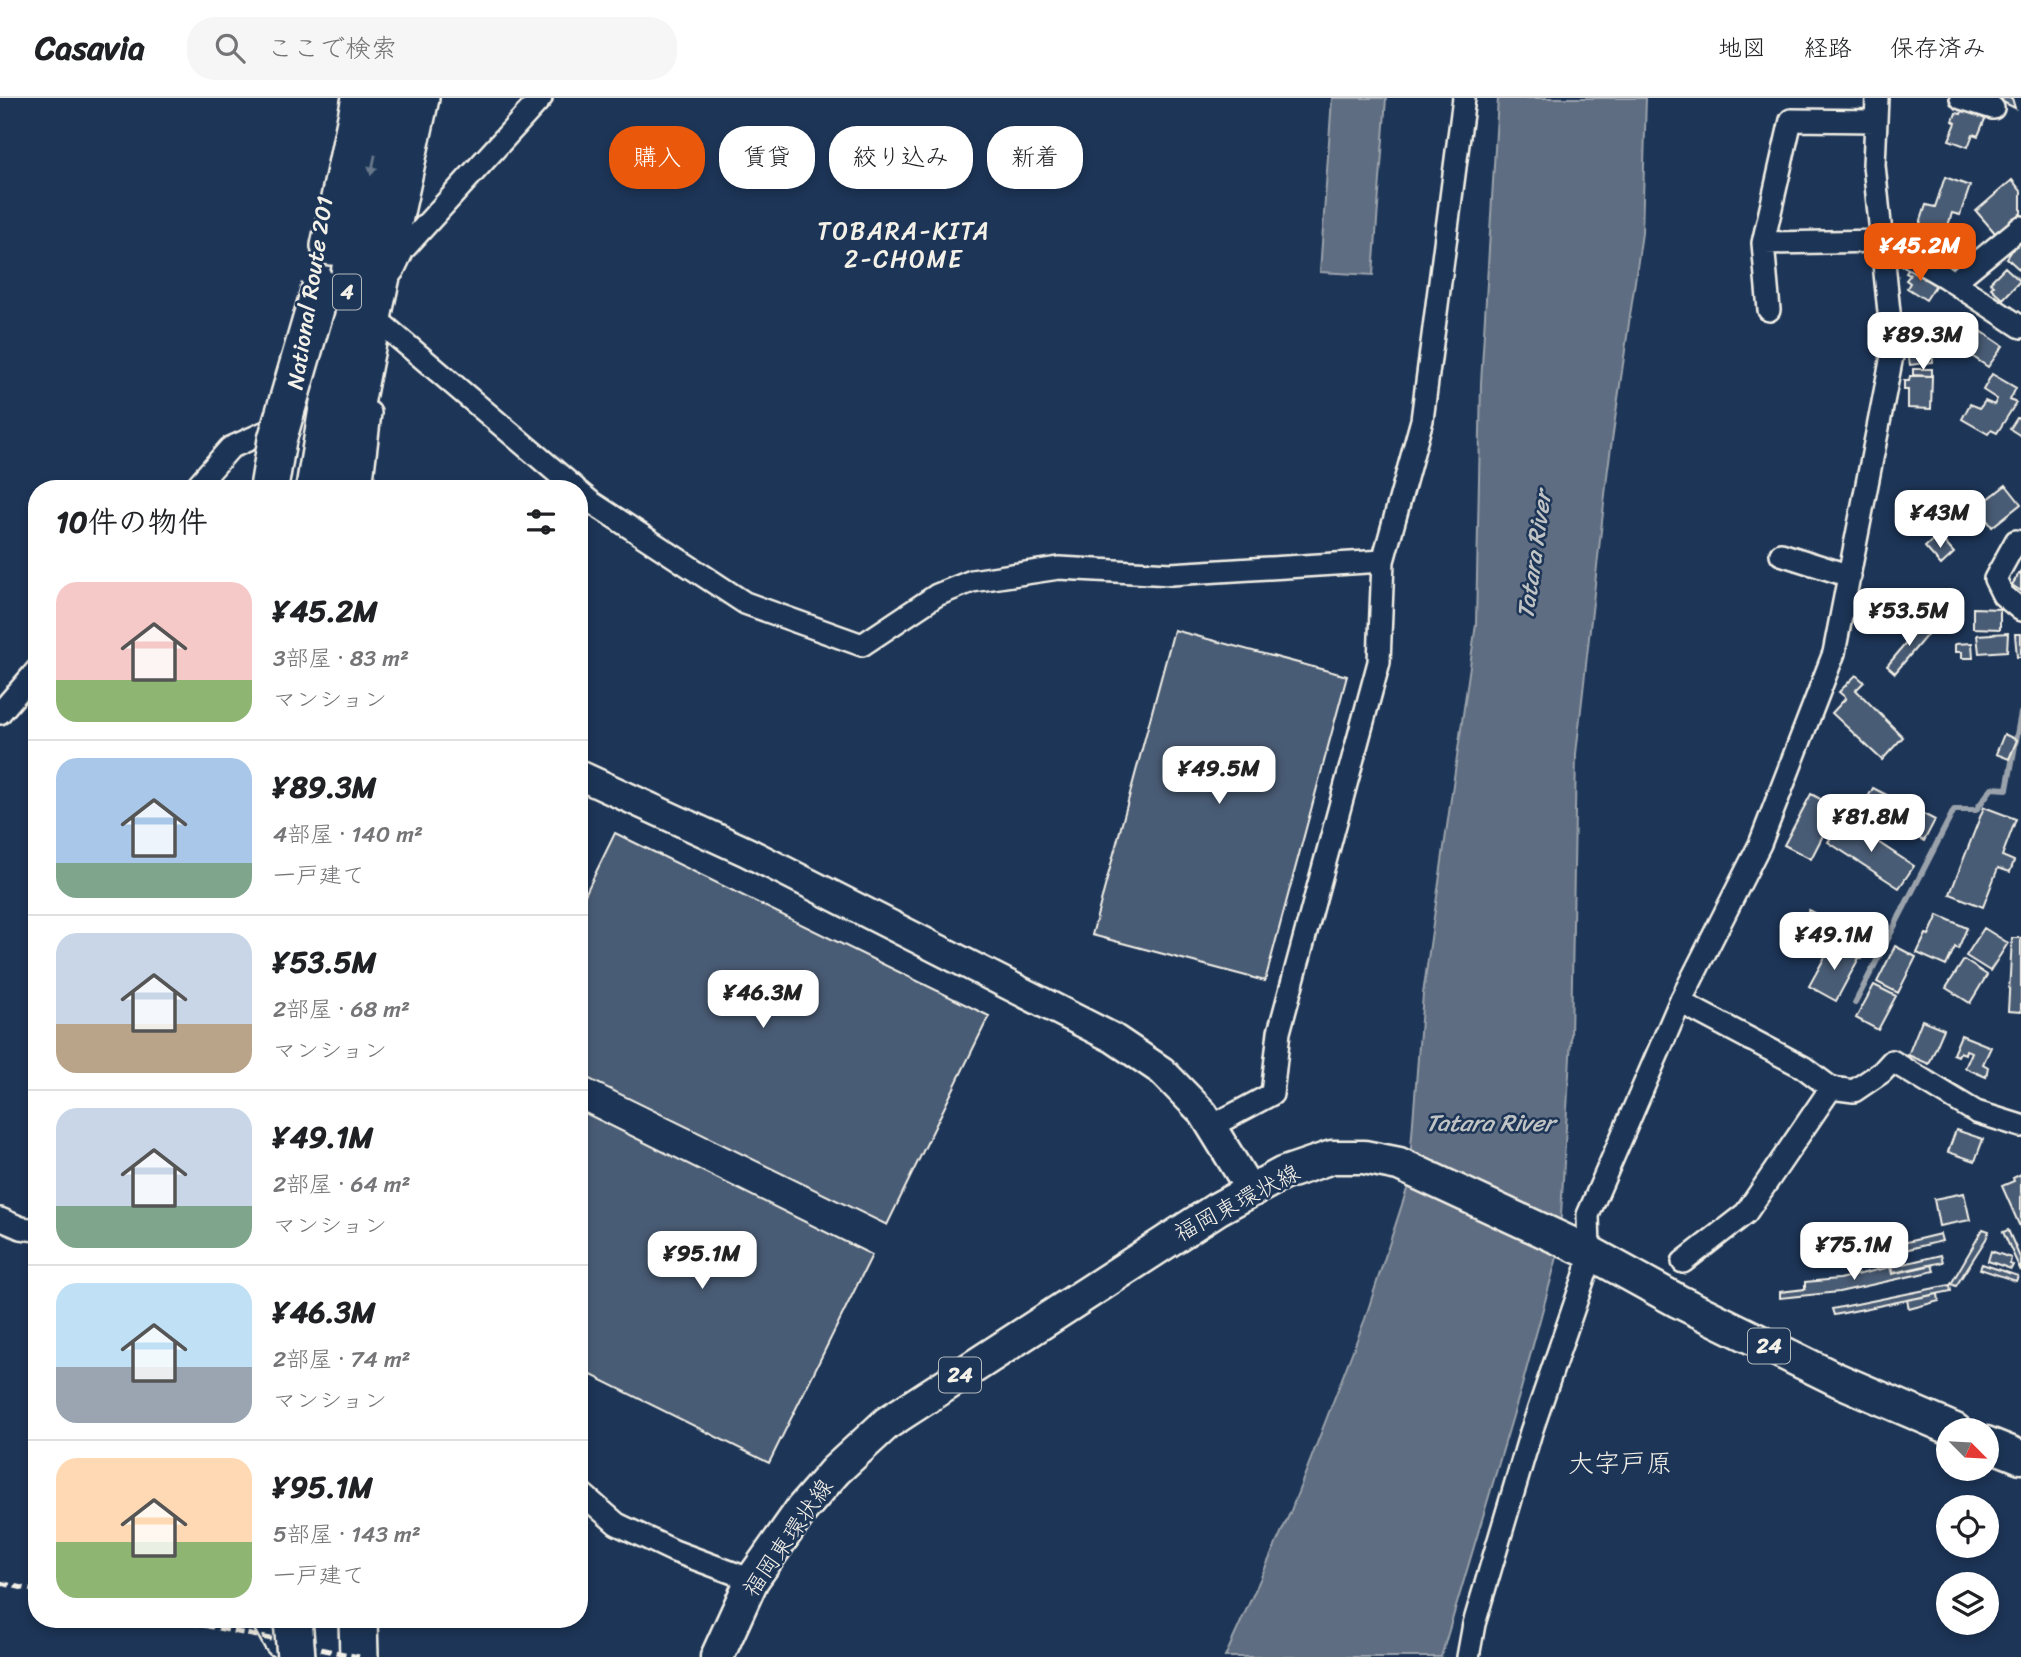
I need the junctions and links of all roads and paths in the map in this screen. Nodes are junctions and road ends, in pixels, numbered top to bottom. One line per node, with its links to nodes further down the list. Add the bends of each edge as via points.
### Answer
1 (342, 98): 23 (highway, National Route 201)
2 (361, 98): 15 (highway)
3 (388, 98): 19 (highway, 4, one-way to 19)
4 (420, 98): 27 (highway)
5 (541, 98): 17 (street, via 403,250 391,275)
6 (1464, 98): 33 (street, via 1422,420)
7 (1877, 98): 10 (street)
8 (1961, 98): 9 (street)
9 (1993, 108)
10 (1876, 121): 12 (street, via 1874,165); 13 (street, via 1791,120)
11 (2021, 227): 14 (street)
12 (1883, 241): 13 (street); 14 (street); 34 (street, via 1894,351)
13 (1763, 243): 16 (street)
14 (1954, 282): 18 (street)
15 (321, 288): 22 (highway, bridge, via 277,440); 24 (highway, bridge)
16 (1769, 310)
17 (380, 322): 28 (street); 29 (street)
18 (2021, 327)
19 (330, 391): 25 (highway, 4); 26 (highway, via 337,395)
20 (268, 431): 21 (street, via 230,449)
21 (202, 480)
22 (270, 480)
23 (282, 480)
24 (291, 480)
25 (316, 480)
26 (331, 480)
27 (342, 480)
28 (362, 480)
29 (566, 480)
30 (588, 500): 33 (street, via 745,603 862,645 937,595 972,581 1059,568 1171,574)
31 (2016, 541): 35 (street, via 1995,579 2003,596)
32 (1781, 554): 34 (street)
33 (1383, 561): 41 (street, via 1379,662 1279,1032 1272,1094)
34 (1850, 576): 39 (street, via 1834,653 1760,844)
35 (2021, 610)
36 (28, 680): 37 (street)
37 (0, 713)
38 (588, 779): 41 (street, via 747,852 1113,1038 1163,1071)
39 (1680, 1002): 40 (street, via 1802,1067); 46 (street, via 1588,1214)
40 (1831, 1088): 42 (street, via 1854,1091 1892,1061 1976,1112); 47 (street, via 1746,1213)
41 (1212, 1126): 43 (street)
42 (2021, 1126)
43 (1251, 1191): 46 (main road, 福岡東環状線 / 24, via 1282,1174 1332,1157 1364,1157 1399,1164); 52 (main road, 福岡東環状線 / 24, via 887,1423 835,1471)
44 (0, 1219): 45 (street)
45 (28, 1229)
46 (1581, 1248): 48 (main road, 福岡東環状線 / 24, via 1839,1380); 58 (street, via 1586,1272 1523,1457)
47 (1683, 1262)
48 (1936, 1422)
49 (1999, 1448): 50 (main road)
50 (2021, 1457)
51 (588, 1499): 52 (street, via 617,1524)
52 (752, 1580): 57 (main road, 福岡東環状線 / 24)
53 (318, 1628): 55 (highway)
54 (358, 1628): 56 (highway)
55 (320, 1657)
56 (359, 1657)
57 (717, 1657)
58 (1468, 1657)

